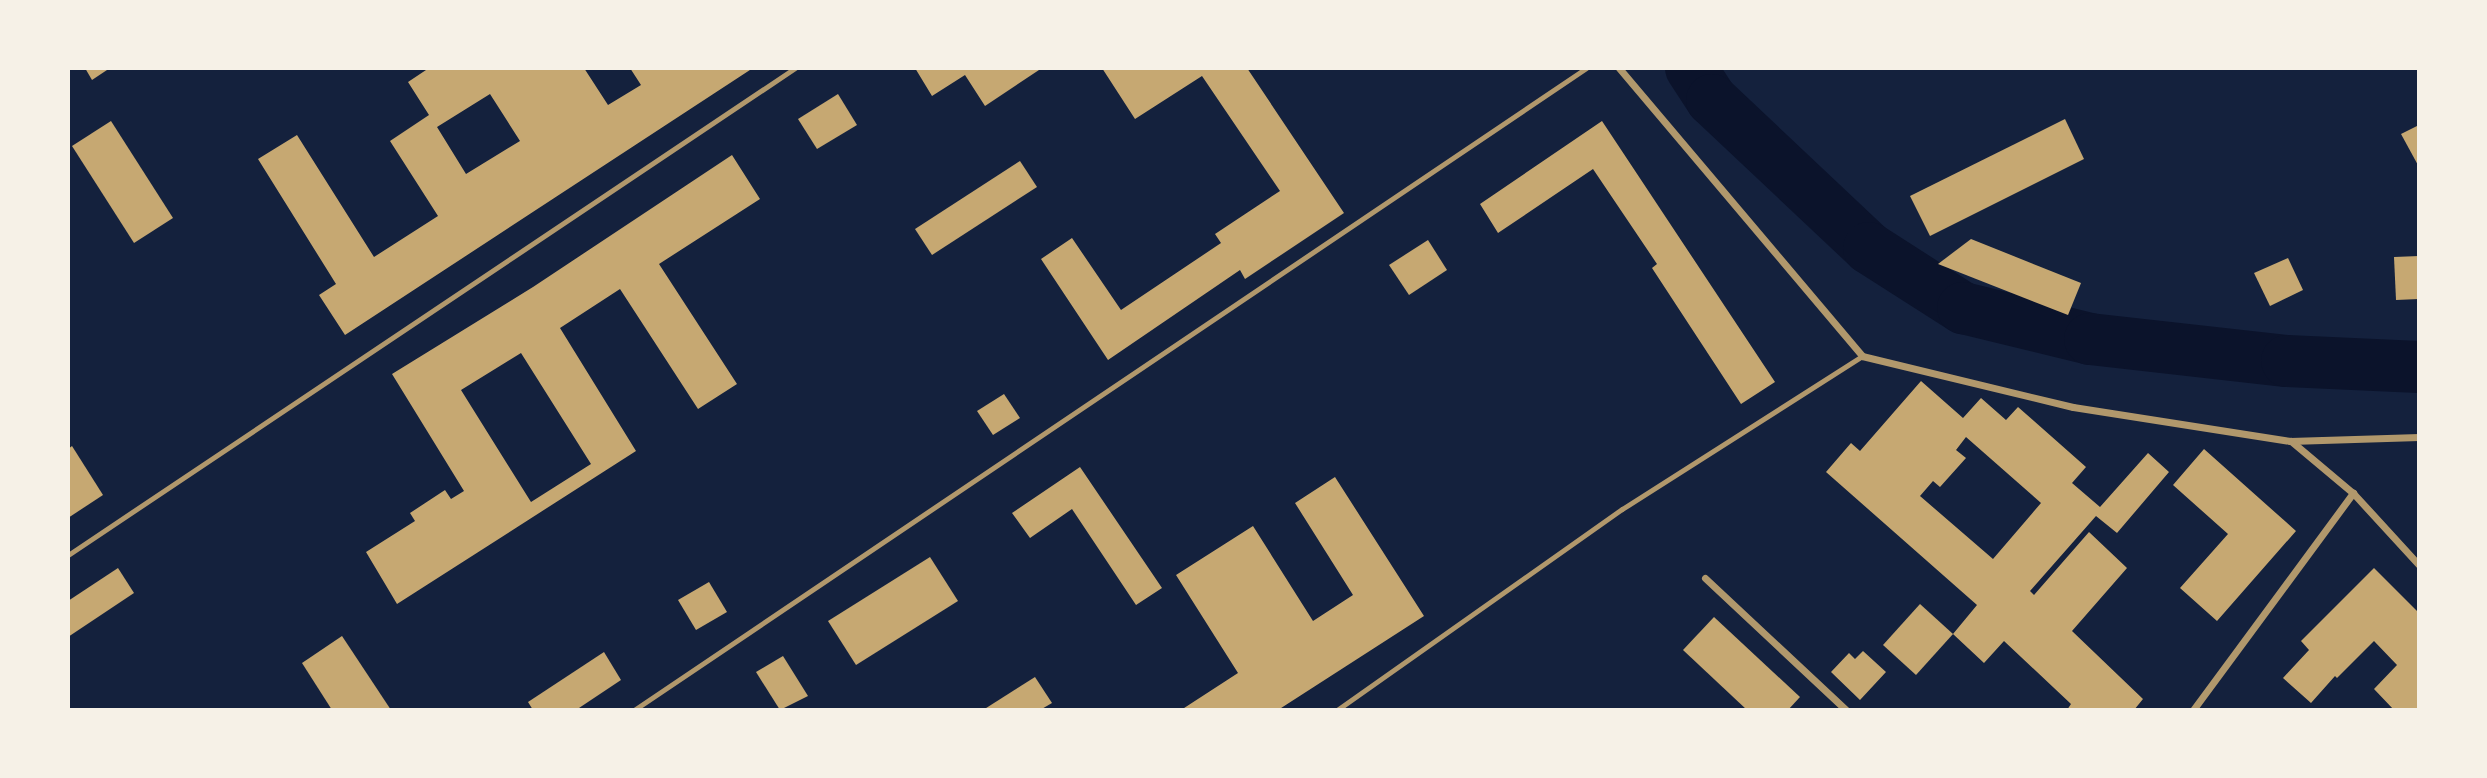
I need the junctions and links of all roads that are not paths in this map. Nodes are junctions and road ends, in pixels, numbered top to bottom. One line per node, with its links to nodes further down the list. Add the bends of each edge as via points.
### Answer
1 (795, 68): 8 (lane)
2 (1586, 68): 11 (lane)
3 (1619, 68): 4 (street)
4 (1862, 356): 6 (street, via 2073,407); 12 (lane, via 1622,509)
5 (2419, 437): 6 (street)
6 (2290, 441): 7 (street)
7 (2353, 493): 9 (street); 14 (street)
8 (68, 555)
9 (2419, 565)
10 (1705, 578): 13 (street)
11 (634, 710)
12 (1337, 710)
13 (1846, 710)
14 (2193, 710)

